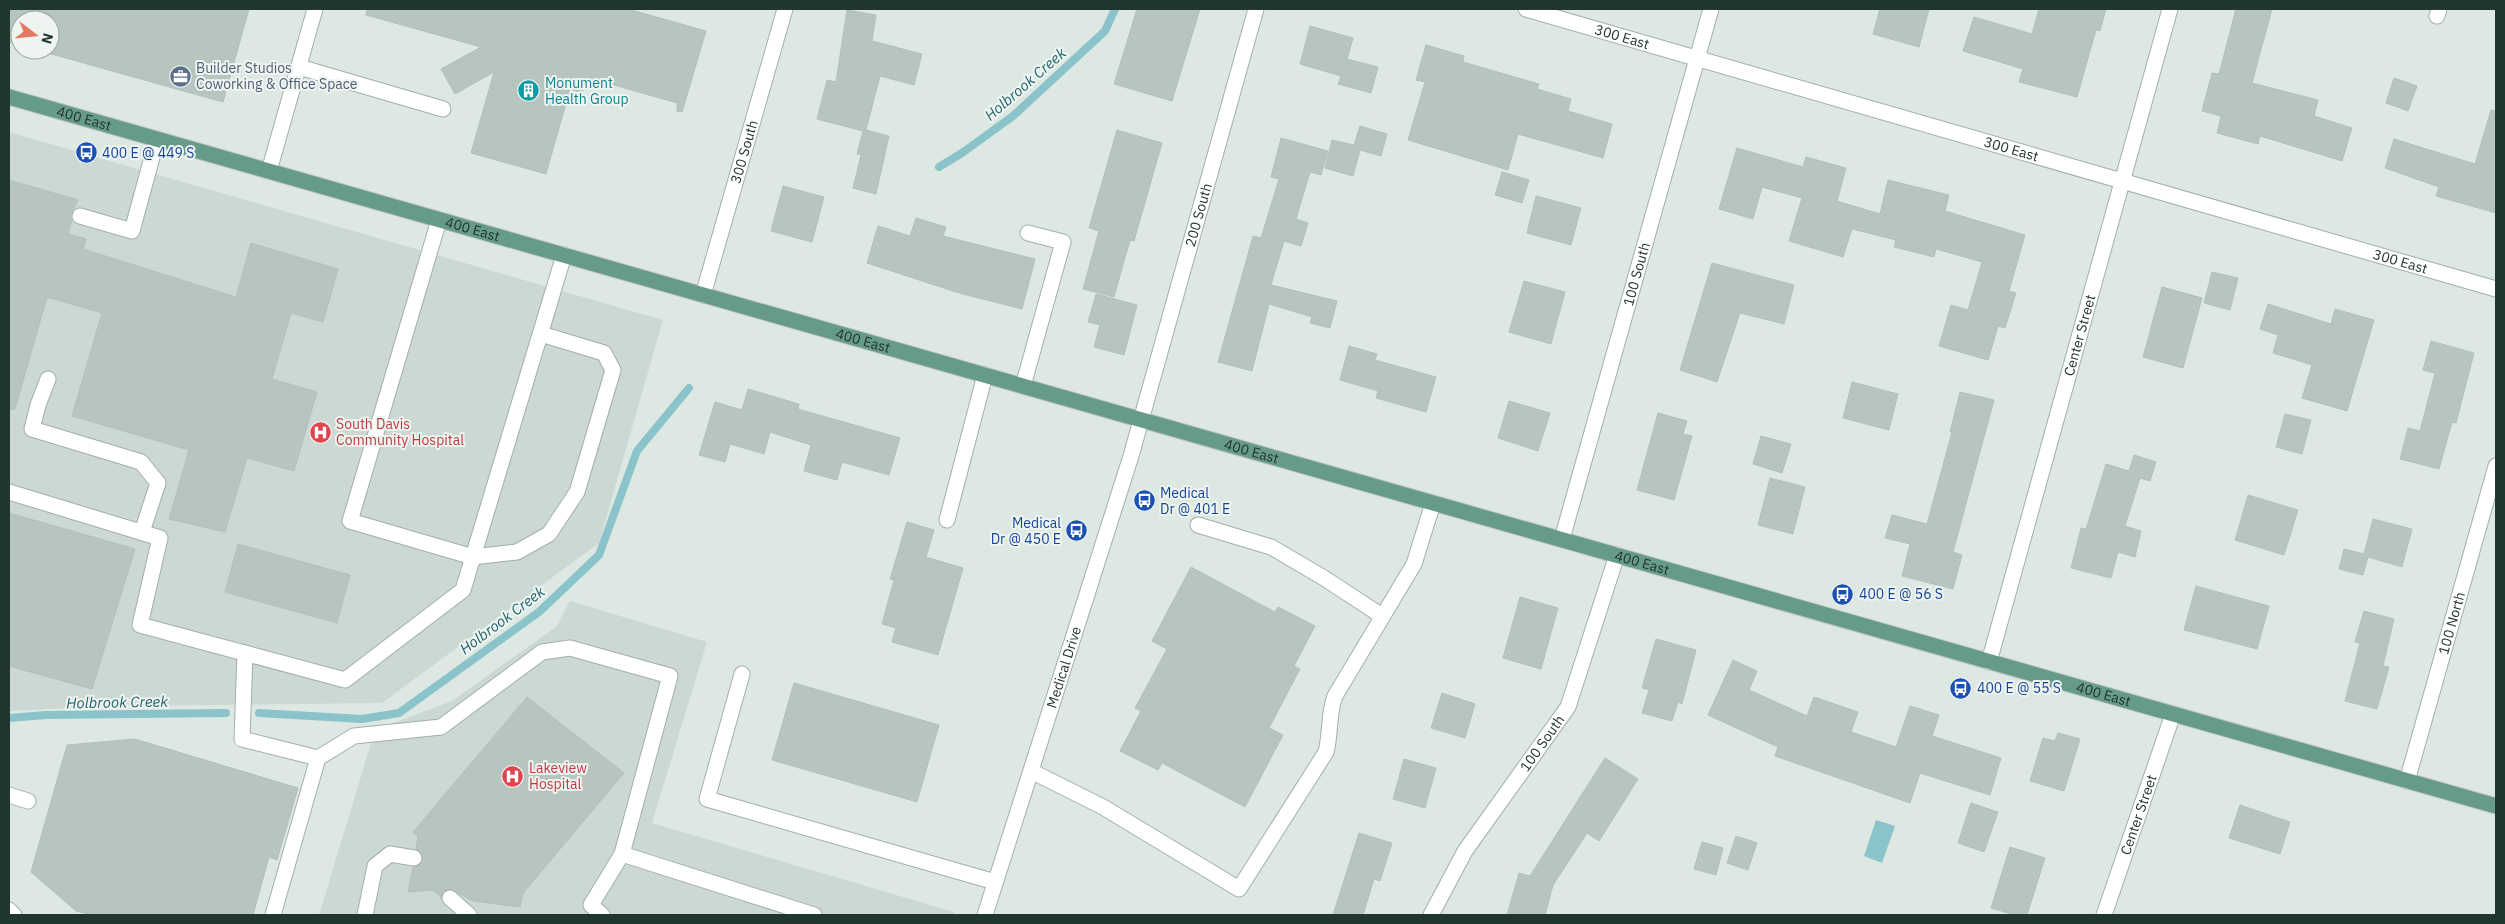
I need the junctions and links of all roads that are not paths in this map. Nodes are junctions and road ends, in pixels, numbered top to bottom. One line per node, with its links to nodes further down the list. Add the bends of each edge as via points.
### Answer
1 (315, 9): 8 (street)
2 (785, 9): 19 (street, 300 South)
3 (1256, 9): 24 (street, 200 South)
4 (1526, 9): 7 (street, 300 East)
5 (1711, 9): 7 (street, 100 South)
6 (2170, 9): 13 (street, Center Street)
7 (1697, 58): 13 (street, 300 East); 31 (street, 100 South)
8 (299, 67): 10 (street); 12 (street)
9 (9, 97): 11 (main road, 400 East)
10 (443, 109)
11 (157, 139): 12 (main road, 400 East); 14 (street, via 132,231)
12 (269, 171): 15 (main road, 400 East)
13 (2123, 181): 18 (street, 300 East); 36 (street, Center Street)
14 (80, 216)
15 (439, 220): 17 (main road, 400 East); 33 (street, via 350,521)
16 (1028, 233): 23 (street, via 1063,242)
17 (564, 255): 19 (main road, 400 East); 20 (street)
18 (2496, 289)
19 (703, 295): 21 (main road, 400 East)
20 (541, 334): 33 (street); 33 (street, via 604,353 613,370 580,483 549,534 517,552)
21 (985, 375): 23 (main road, 400 East); 28 (street)
22 (48, 379): 30 (street, via 32,429 141,462 158,483)
23 (1023, 386): 24 (main road, 400 East)
24 (1141, 420): 27 (main road, 400 East); 40 (street, Medical Drive)
25 (2496, 466): 41 (street, 100 North)
26 (9, 492): 30 (street)
27 (1433, 503): 31 (main road, 400 East); 34 (street, via 1414,564)
28 (947, 520)
29 (1198, 525): 34 (street, via 1271,547)
30 (142, 532): 35 (street, via 160,538 140,625)
31 (1562, 539): 32 (main road, 400 East)
32 (1617, 555): 36 (main road, 400 East); 57 (street, 100 South, via 1568,707 1465,851)
33 (473, 557): 35 (street, via 463,590 345,680)
34 (1382, 616): 40 (street, via 1335,696 1330,709 1326,752 1239,889 1103,807)
35 (245, 653): 39 (street, via 242,739)
36 (1989, 662): 38 (main road, 400 East)
37 (742, 674): 47 (street, via 707,799)
38 (2172, 714): 41 (main road, 400 East); 58 (street, Center Street)
39 (318, 758): 45 (street, via 354,736 441,727 542,652 570,648 670,676); 51 (street)
40 (1031, 771): 47 (street, Medical Drive)
41 (2407, 780): 44 (main road, 400 East)
42 (9, 795): 43 (street)
43 (28, 801)
44 (2496, 806)
45 (622, 854): 54 (street, via 591,905); 55 (street)
46 (414, 858): 52 (street, via 390,854 375,866)
47 (995, 882): 56 (street, Medical Drive)
48 (450, 898): 53 (street)
49 (9, 910): 50 (street)
50 (14, 915)
51 (273, 915)
52 (365, 915)
53 (469, 915)
54 (602, 915)
55 (814, 915)
56 (985, 915)
57 (1431, 915)
58 (2104, 915)

